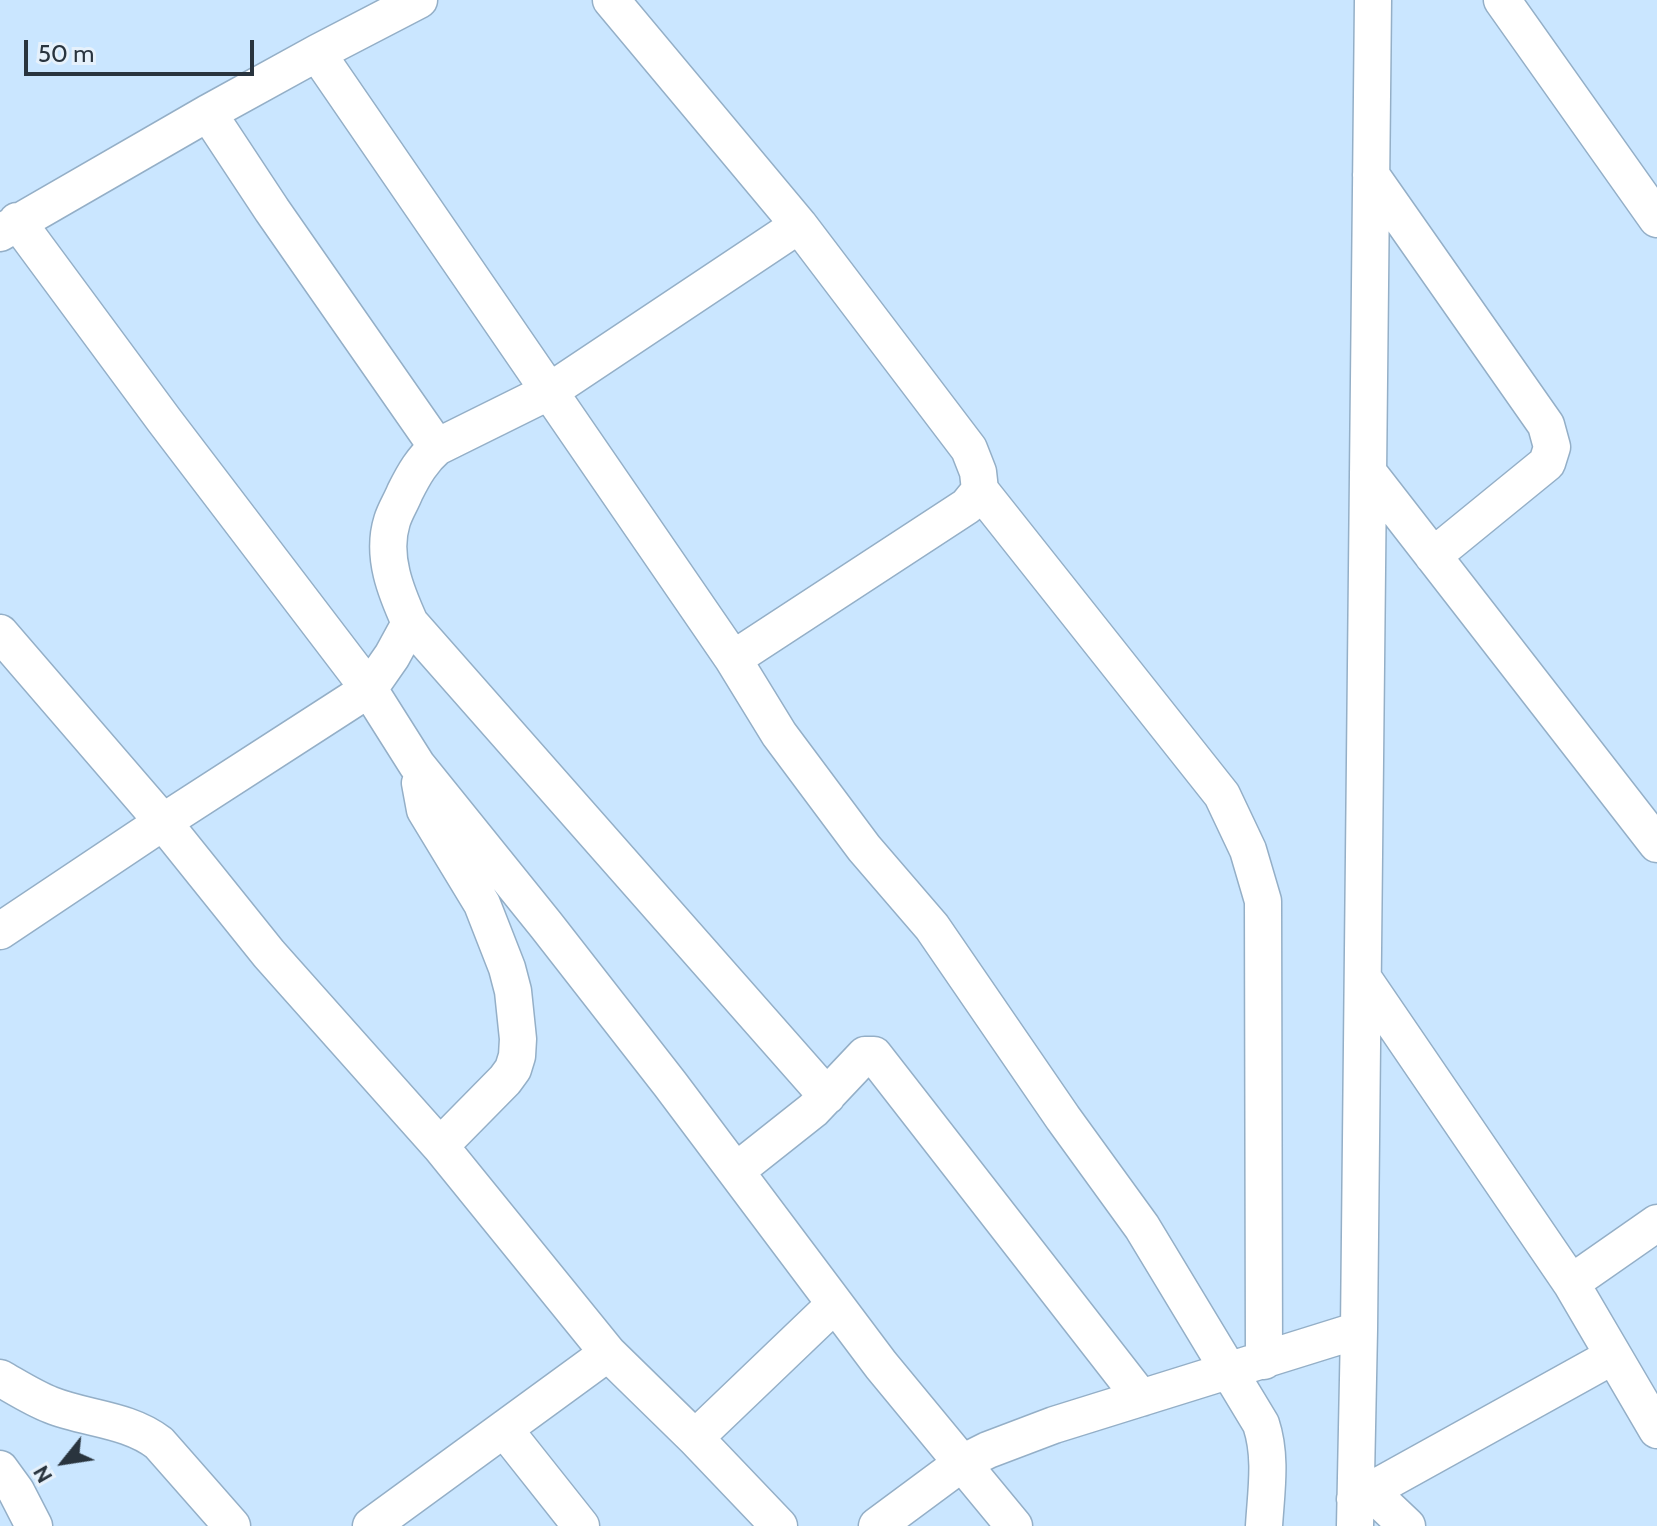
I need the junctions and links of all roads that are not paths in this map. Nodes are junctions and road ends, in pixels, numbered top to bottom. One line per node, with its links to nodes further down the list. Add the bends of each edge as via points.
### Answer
1 (419, 0): 5 (street)
2 (611, 0): 9 (street)
3 (1373, 0): 7 (street)
4 (1502, 0): 8 (street)
5 (317, 53): 6 (street); 11 (street)
6 (208, 113): 10 (street); 12 (street)
7 (1371, 175): 13 (street); 15 (street, via 1546,425 1552,447 1547,463)
8 (1657, 219)
9 (799, 225): 11 (street); 14 (street, via 969,449)
10 (8, 227): 19 (street, via 164,420)
11 (550, 391): 12 (street); 18 (street)
12 (437, 447): 16 (street, via 414,474 392,521 389,567)
13 (1368, 472): 15 (street); 24 (street)
14 (980, 490): 18 (street, via 967,506); 34 (street, via 1222,795 1248,850 1263,901)
15 (1433, 556): 22 (street)
16 (410, 623): 19 (street); 25 (street)
17 (0, 633): 21 (street)
18 (733, 659): 35 (street, via 792,752 938,934 1142,1227)
19 (369, 689): 20 (street); 21 (street)
20 (417, 765): 26 (street, via 425,810 482,904 500,947 513,991 518,1039 513,1069 505,1080); 27 (street)
21 (163, 822): 23 (street); 26 (street, via 269,954)
22 (1657, 844)
23 (0, 931)
24 (1363, 978): 29 (street); 31 (street)
25 (827, 1096): 27 (street); 37 (street, via 865,1055 874,1055)
26 (440, 1146): 32 (street)
27 (736, 1171): 30 (street)
28 (1657, 1223): 29 (street)
29 (1571, 1283): 33 (street)
30 (835, 1304): 40 (street); 41 (street)
31 (1359, 1330): 34 (street); 43 (street)
32 (608, 1353): 38 (street); 40 (street)
33 (1613, 1356): 39 (street); 43 (street)
34 (1264, 1361): 35 (street)
35 (1230, 1371): 37 (street); 51 (street, via 1266,1440)
36 (0, 1378): 45 (street, via 51,1405 149,1435)
37 (1141, 1398): 41 (street, via 1054,1425)
38 (504, 1429): 46 (street); 47 (street)
39 (1657, 1430)
40 (695, 1438): 48 (street)
41 (962, 1463): 49 (street); 50 (street)
42 (0, 1469): 44 (street)
43 (1360, 1505): 52 (street)
44 (34, 1526)
45 (232, 1526)
46 (371, 1526)
47 (581, 1526)
48 (779, 1526)
49 (877, 1526)
50 (1014, 1526)
51 (1264, 1526)
52 (1407, 1526)

